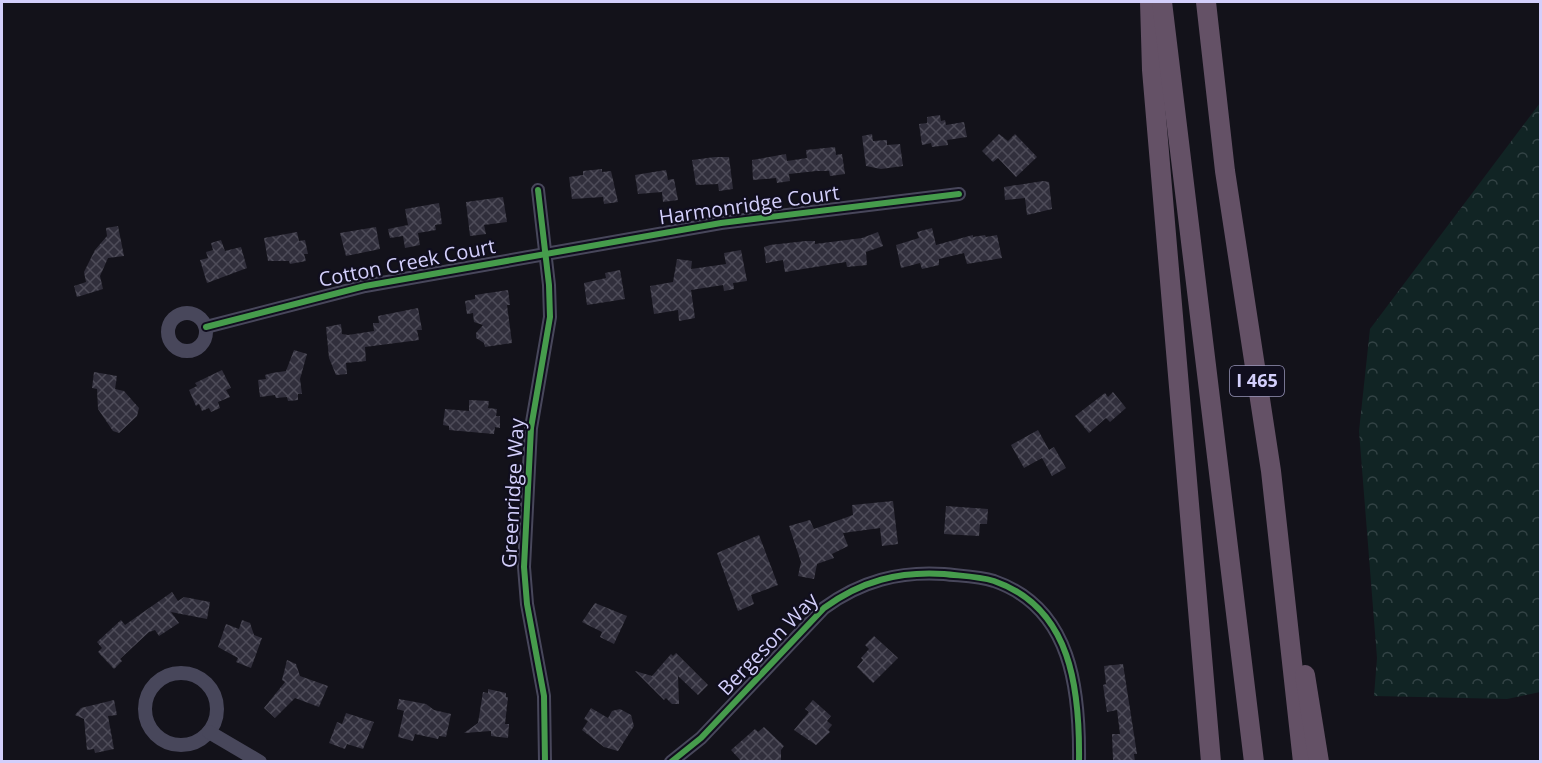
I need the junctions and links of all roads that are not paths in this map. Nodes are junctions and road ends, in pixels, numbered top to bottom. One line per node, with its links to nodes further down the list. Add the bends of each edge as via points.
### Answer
1 (1150, 2): 14 (highway, via 1152,70)
2 (1162, 2): 15 (highway, I 465)
3 (1206, 2): 8 (highway, I 465, via 1225,171)
4 (538, 190): 6 (street, Greenridge Way)
5 (959, 194): 6 (street, Harmonridge Court, via 721,223)
6 (545, 254): 7 (street, Cotton Creek Court, via 345,290); 11 (street, Greenridge Way, via 550,318 531,428 525,567 527,603 544,696)
7 (206, 327)
8 (1271, 471): 16 (highway, I 465); 17 (highway)
9 (209, 732): 9 (street, via 217,706 212,691 201,679 178,673 152,688 146,714 158,736 171,744 183,745); 10 (street)
10 (260, 762)
11 (545, 762)
12 (671, 762): 13 (street, Bergeson Way, via 701,738 824,608 844,594 885,577 922,573 976,577 1016,591 1040,609 1055,628 1072,670)
13 (1079, 762)
14 (1211, 762)
15 (1254, 762)
16 (1303, 762)
17 (1319, 762)

